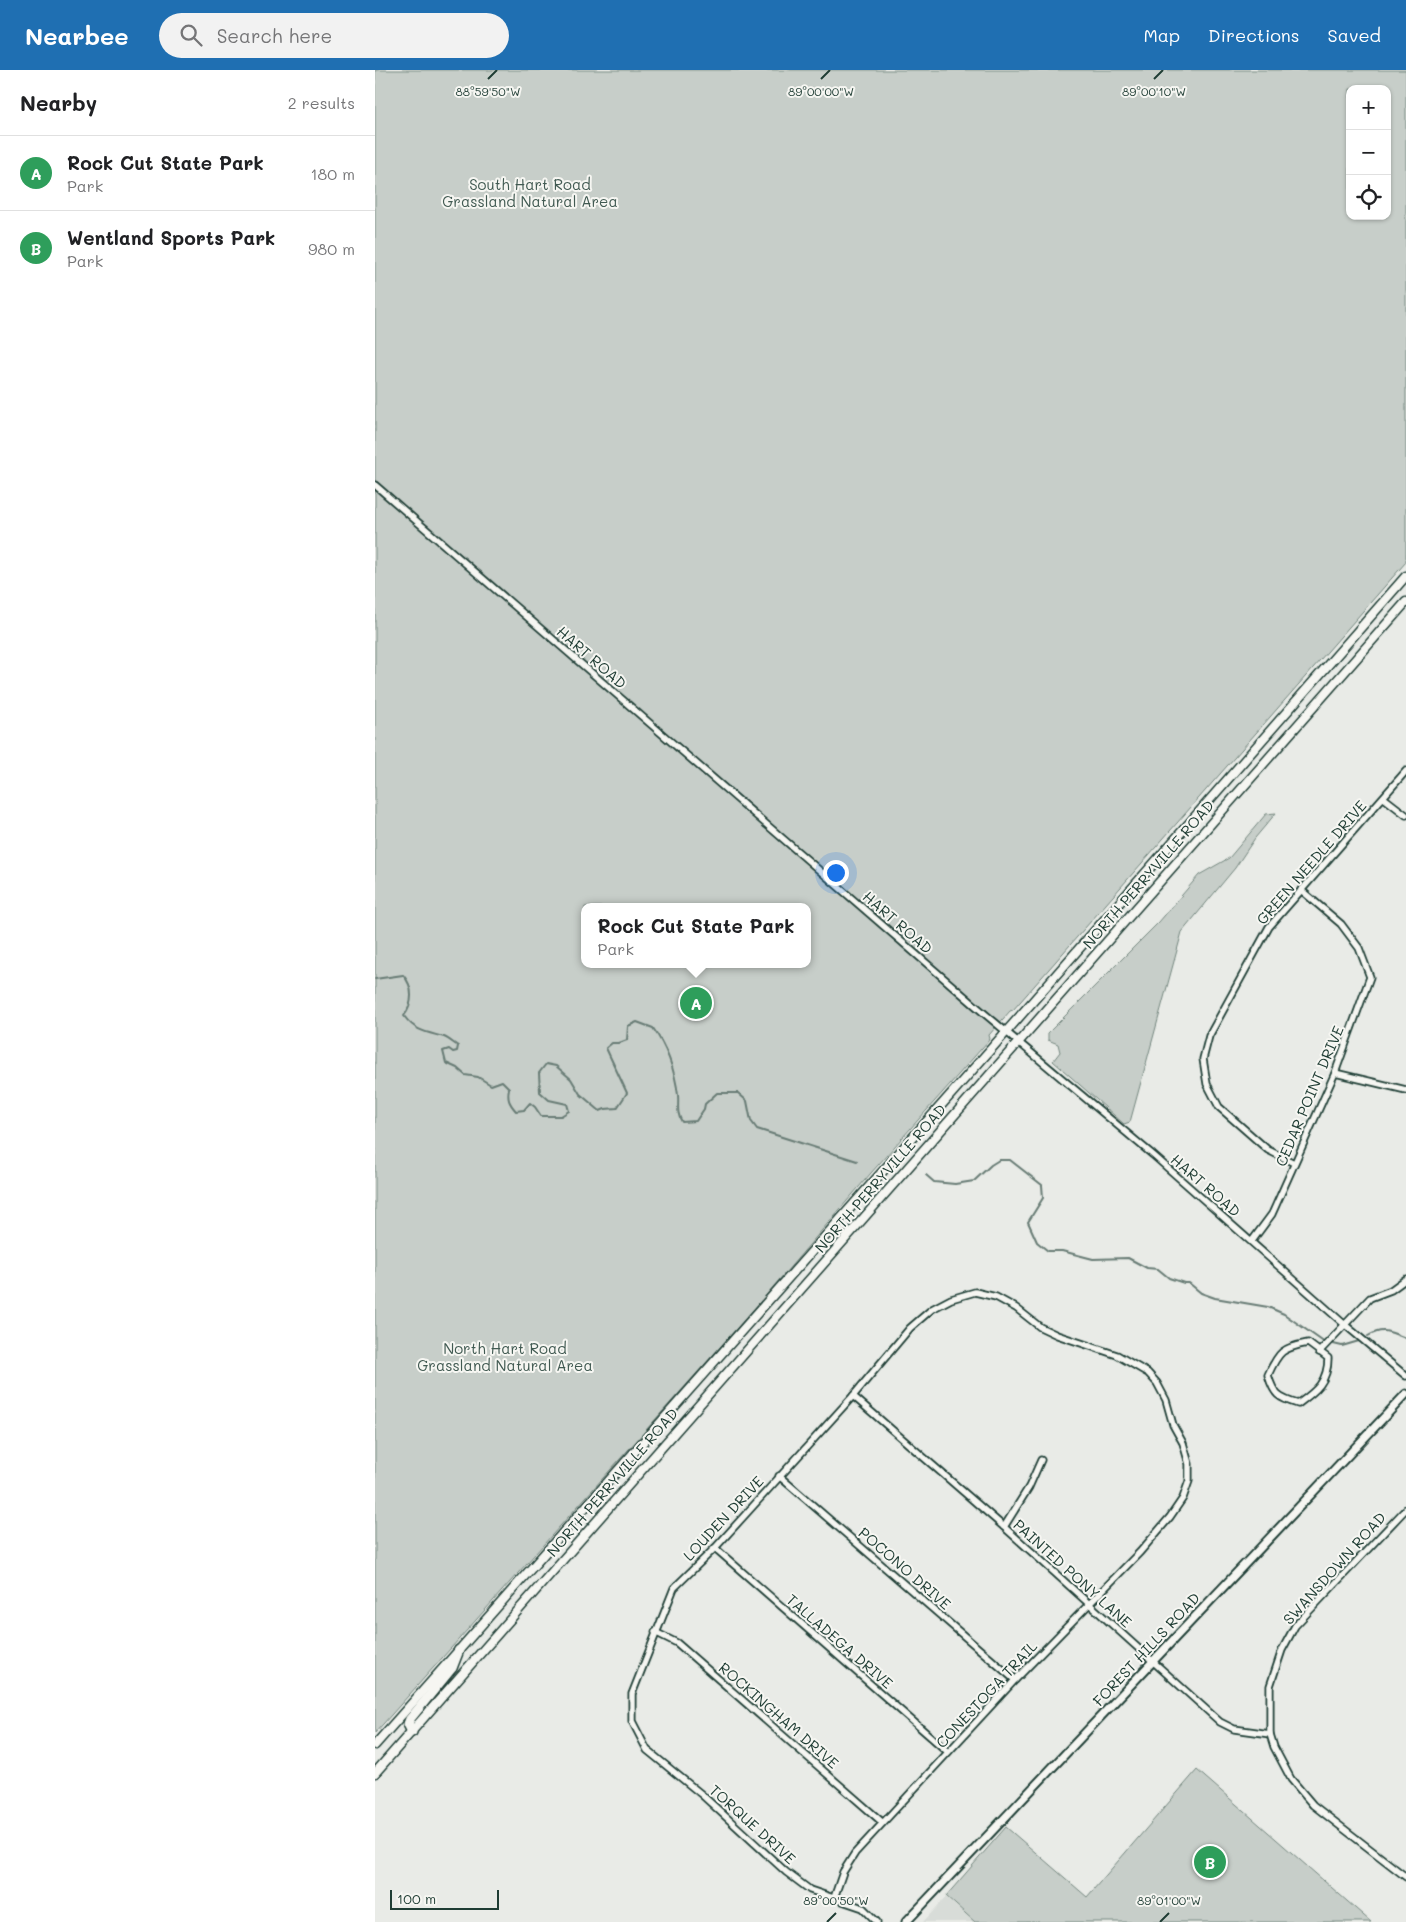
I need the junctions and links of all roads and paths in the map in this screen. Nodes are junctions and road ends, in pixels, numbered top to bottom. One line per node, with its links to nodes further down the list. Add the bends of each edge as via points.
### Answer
1 (375, 485): 8 (street, HART ROAD)
2 (1406, 576): 8 (main road, NORTH PERRYVILLE ROAD)
3 (1406, 602): 9 (main road, NORTH PERRYVILLE ROAD)
4 (1406, 771): 5 (street, GREEN NEEDLE DRIVE)
5 (1384, 798): 6 (street); 7 (street, GREEN NEEDLE DRIVE)
6 (1406, 815)
7 (1301, 890): 10 (street, CEDAR POINT DRIVE, via 1341,924 1359,948 1370,977); 12 (street, GREEN NEEDLE DRIVE, via 1269,927 1209,1036 1203,1059 1207,1084 1219,1107 1268,1150)
8 (1007, 1032): 9 (street, HART ROAD); 28 (main road, NORTH PERRYVILLE ROAD)
9 (1018, 1042): 13 (street, HART ROAD); 32 (main road, NORTH PERRYVILLE ROAD)
10 (1335, 1073): 11 (street); 12 (street, CEDAR POINT DRIVE)
11 (1406, 1090)
12 (1294, 1163): 13 (street, CEDAR POINT DRIVE, via 1272,1214)
13 (1252, 1241): 15 (street, HART ROAD)
14 (1406, 1279): 15 (street, via 1391,1290 1370,1298)
15 (1344, 1324): 16 (street); 17 (street, HART ROAD)
16 (1319, 1352): 16 (street, via 1327,1358 1327,1372 1315,1392 1298,1404 1280,1399 1272,1389 1268,1375 1275,1361 1288,1346 1308,1343)
17 (1406, 1376)
18 (1406, 1394): 29 (street, FOREST HILLS ROAD)
19 (853, 1396): 21 (street, LOUDEN DRIVE); 23 (street, LOUDEN DRIVE, via 910,1328 932,1309 975,1292 997,1297 1049,1331 1134,1364 1157,1383 1189,1464 1189,1481 1183,1498); 24 (street, PAINTED PONY LANE)
20 (1041, 1460): 24 (street)
21 (779, 1476): 25 (street, LOUDEN DRIVE); 30 (street, POCONO DRIVE)
22 (1406, 1509): 33 (street, SWANSDOWN ROAD, via 1295,1626 1282,1650 1270,1686)
23 (1170, 1517): 26 (street, CONESTOGA TRAIL)
24 (1004, 1527): 26 (street, PAINTED PONY LANE)
25 (715, 1548): 27 (street, LOUDEN DRIVE, via 674,1588); 35 (street, TALLADEGA DRIVE)
26 (1090, 1604): 29 (street, PAINTED PONY LANE); 30 (street, CONESTOGA TRAIL)
27 (655, 1632): 31 (street, LOUDEN DRIVE, via 631,1694); 37 (street, ROCKINGHAM DRIVE, via 677,1643)
28 (459, 1650): 32 (main road, via 452,1668 410,1719); 34 (main road, NORTH PERRYVILLE ROAD)
29 (1153, 1661): 33 (street, PAINTED PONY LANE, via 1220,1722 1240,1731); 41 (street, FOREST HILLS ROAD)
30 (1015, 1680): 35 (street, CONESTOGA TRAIL)
31 (632, 1721): 39 (street, TORQUE DRIVE, via 647,1750 701,1794 786,1872 810,1890)
32 (411, 1732): 36 (main road, NORTH PERRYVILLE ROAD)
33 (1270, 1734): 38 (street, via 1291,1779 1313,1805)
34 (375, 1745)
35 (948, 1752): 37 (street, CONESTOGA TRAIL)
36 (375, 1773)
37 (882, 1822): 39 (street, CONESTOGA TRAIL, via 843,1872)
38 (1406, 1877)
39 (834, 1898): 40 (street, TORQUE DRIVE, via 863,1908)
40 (877, 1922)
41 (906, 1922)

